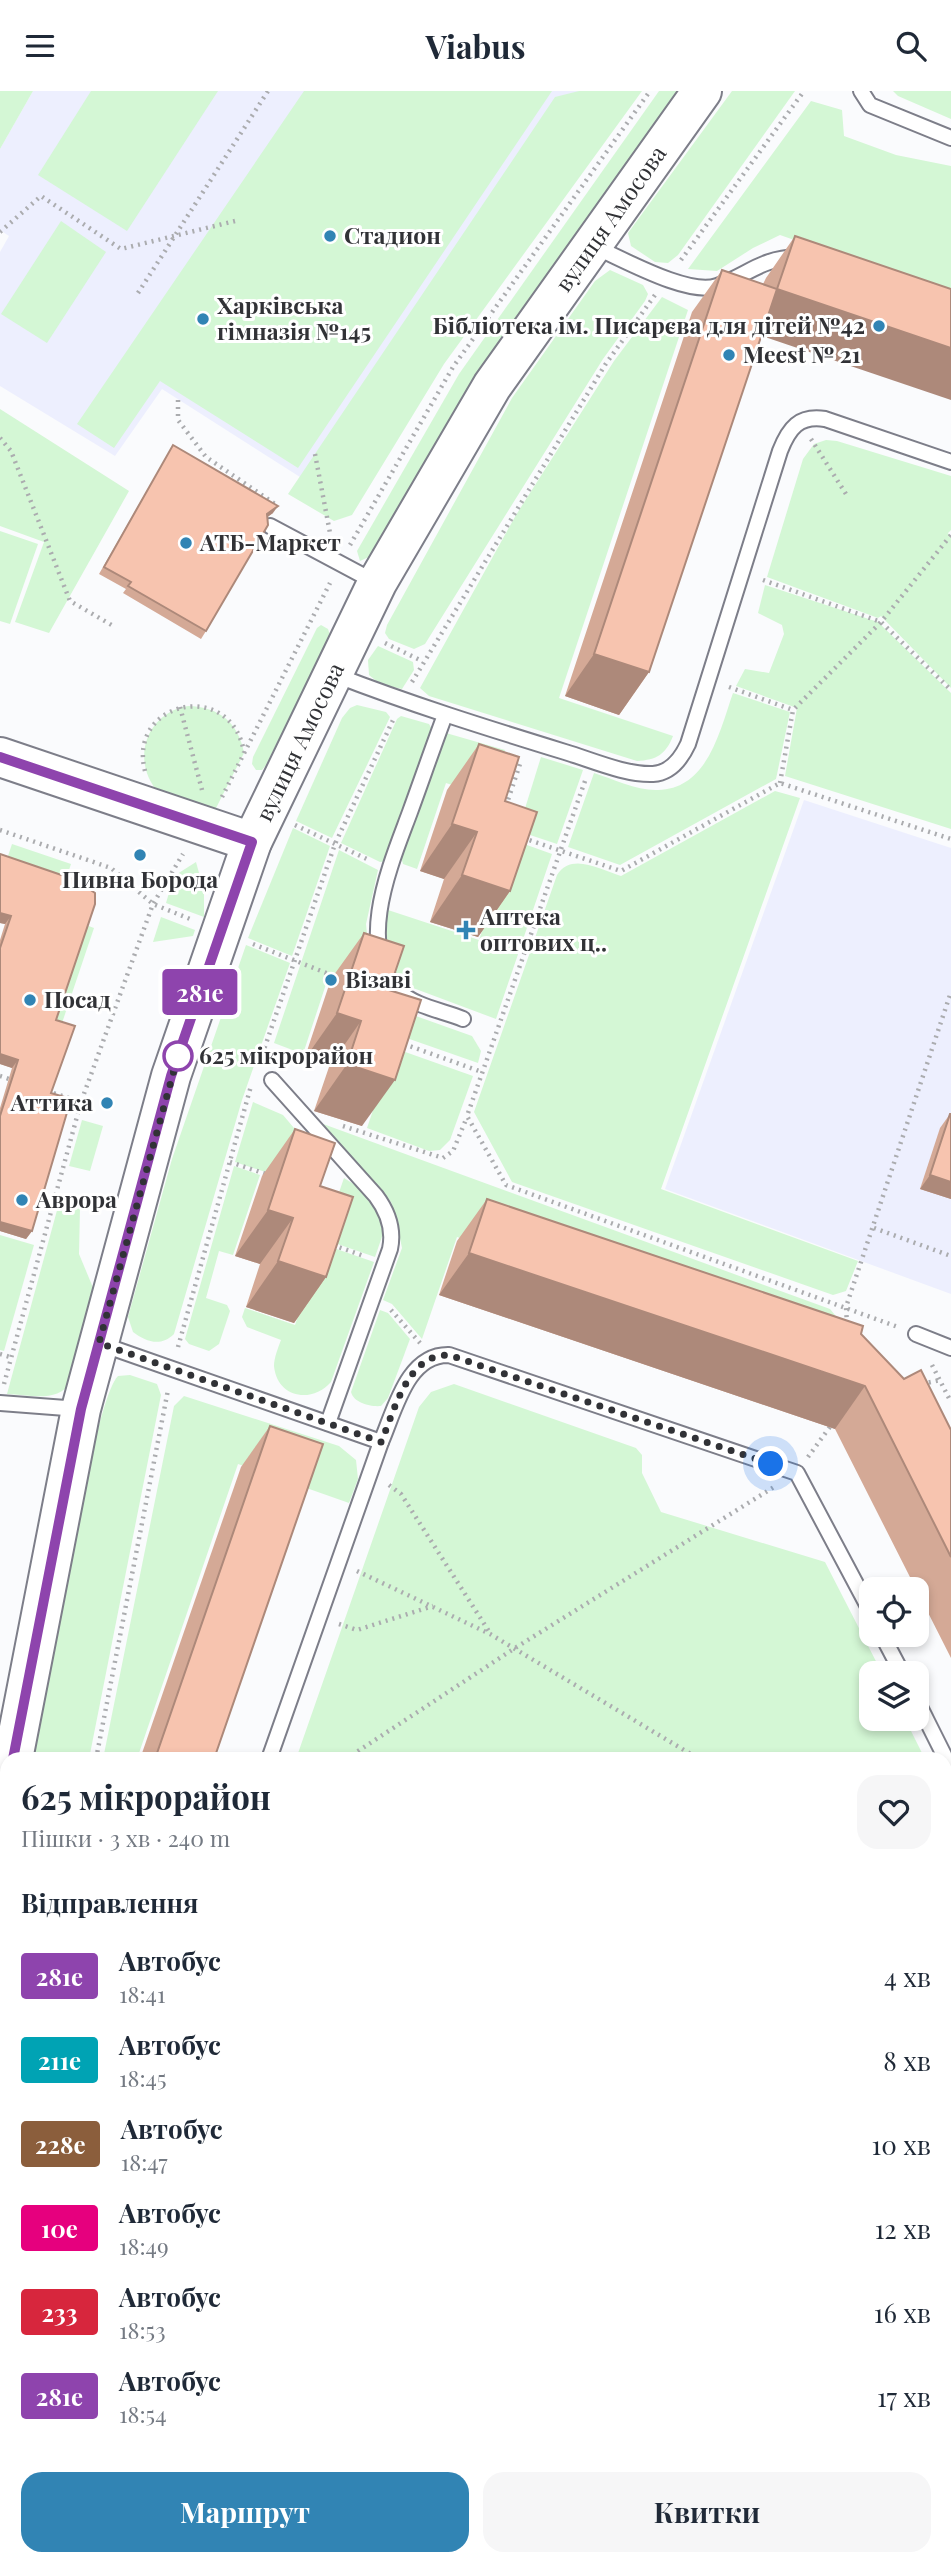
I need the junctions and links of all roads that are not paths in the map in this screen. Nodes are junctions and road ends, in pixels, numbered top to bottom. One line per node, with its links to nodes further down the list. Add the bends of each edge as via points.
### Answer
1 (702, 91): 4 (street, вулиця Амосова)
2 (861, 91): 3 (lane, via 870,105)
3 (951, 138)
4 (593, 246): 5 (lane, via 699,287 715,287 776,257); 8 (street, вулиця Амосова, via 492,386)
5 (809, 261)
6 (951, 462): 10 (lane, via 825,419 807,418 793,425 780,451 684,752 667,770 655,773 592,760)
7 (270, 526): 8 (lane)
8 (377, 583): 9 (street, вулиця Амосова)
9 (332, 674): 10 (lane); 12 (street, вулиця Амосова)
10 (445, 715): 13 (lane, via 389,869 378,927 390,980 405,996)
11 (0, 757): 12 (street)
12 (252, 842): 16 (street, вулиця Амосова, via 171,1076)
13 (463, 1019)
14 (272, 1080): 20 (lane, via 385,1209 391,1239)
15 (916, 1334): 17 (lane)
16 (99, 1343): 19 (street, вулиця Амосова); 20 (lane)
17 (951, 1348)
18 (1, 1397): 19 (lane)
19 (81, 1409): 24 (street, вулиця Амосова)
20 (328, 1423): 21 (lane)
21 (381, 1442): 22 (lane, via 411,1375 432,1357 454,1356 797,1473); 25 (lane)
22 (859, 1590)
23 (929, 1725): 26 (lane)
24 (14, 1752)
25 (271, 1752)
26 (942, 1752)

